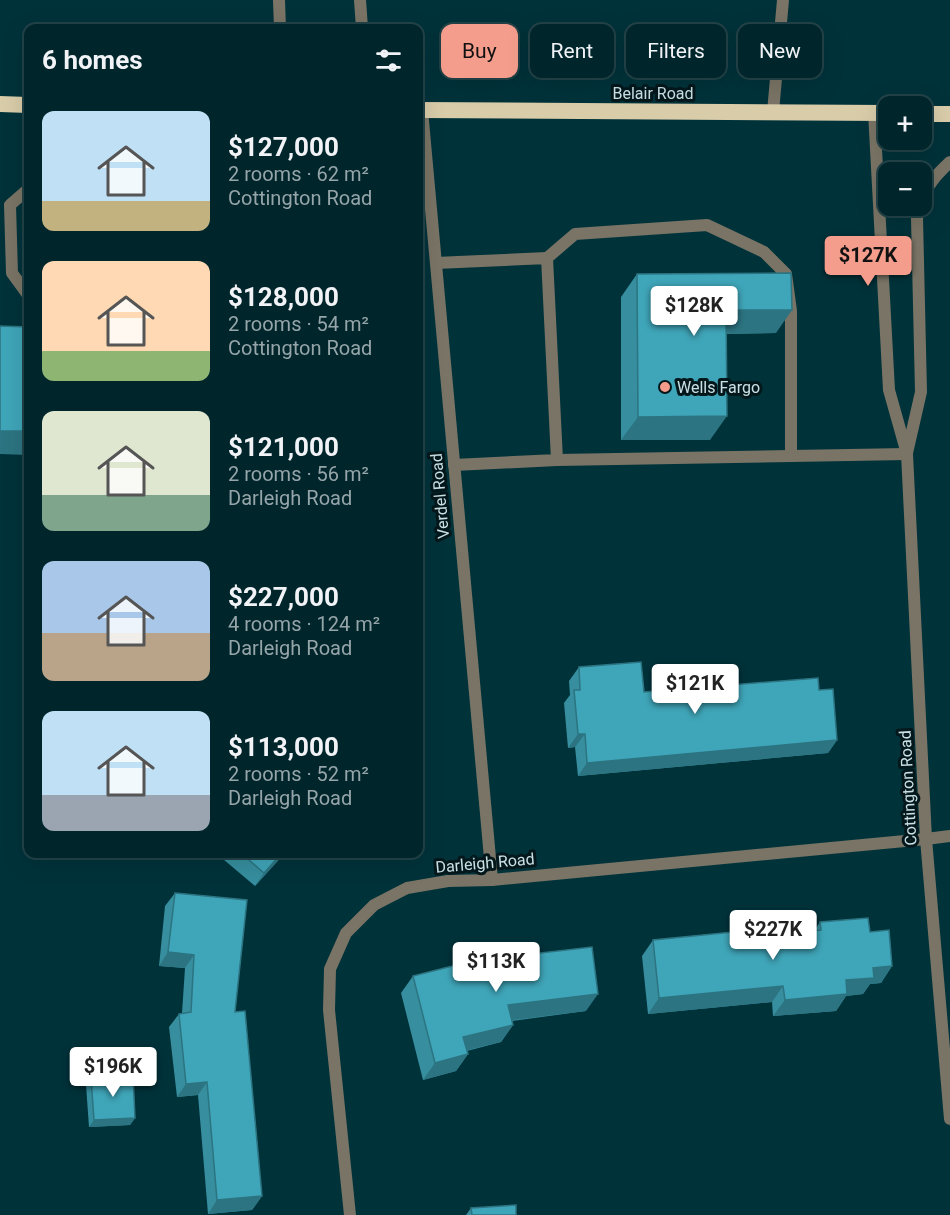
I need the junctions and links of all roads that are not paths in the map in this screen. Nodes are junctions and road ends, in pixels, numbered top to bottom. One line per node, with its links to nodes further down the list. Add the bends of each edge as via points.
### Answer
1 (279, 0): 4 (street)
2 (360, 0): 5 (street)
3 (783, 0): 9 (street)
4 (280, 24)
5 (363, 24)
6 (0, 104): 7 (highway)
7 (24, 105)
8 (423, 110): 9 (highway, Belair Road)
9 (773, 112): 10 (highway, Belair Road)
10 (878, 112)
11 (932, 114): 12 (highway)
12 (950, 114)
13 (423, 139): 20 (street, Verdel Road)
14 (882, 150): 22 (street, Cottington Road, via 889,390)
15 (950, 162): 16 (street, Cottington Road)
16 (932, 180)
17 (24, 193): 21 (street, via 10,205 12,273)
18 (918, 216): 22 (street, Cottington Road, via 921,392)
19 (547, 258): 20 (street); 23 (street, via 575,234 707,225 764,252 786,274 791,311); 24 (street)
20 (436, 263): 25 (street, Verdel Road)
21 (24, 290)
22 (907, 454): 23 (street); 27 (street, Cottington Road)
23 (791, 456): 24 (street)
24 (557, 460): 25 (street)
25 (454, 465): 28 (street, Verdel Road)
26 (950, 837): 27 (street, Darleigh Road)
27 (927, 839): 28 (street, Darleigh Road); 29 (street, Cottington Road)
28 (492, 880): 30 (street, Darleigh Road, via 448,881 407,888 374,905 346,933 330,969 329,1010)
29 (950, 1119)
30 (350, 1215)

